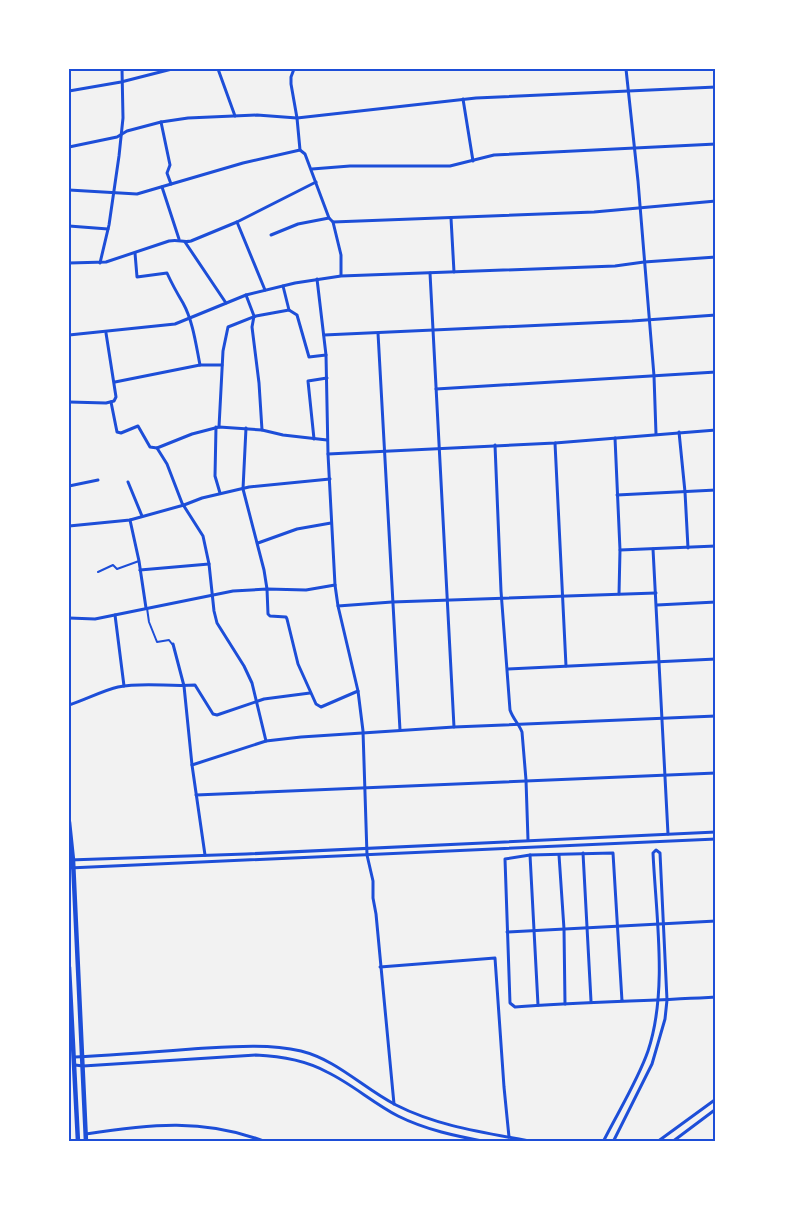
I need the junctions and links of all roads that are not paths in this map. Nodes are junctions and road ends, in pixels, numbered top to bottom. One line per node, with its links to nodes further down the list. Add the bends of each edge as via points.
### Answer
1 (122, 69): 6 (street)
2 (172, 69): 6 (street)
3 (218, 69): 11 (street)
4 (294, 69): 12 (street, via 291,84)
5 (626, 69): 9 (street)
6 (121, 82): 8 (street); 14 (street)
7 (716, 87): 9 (street)
8 (69, 91)
9 (628, 91): 10 (street); 17 (street)
10 (463, 99): 12 (street); 19 (street)
11 (236, 116): 12 (street); 13 (street)
12 (297, 118): 18 (street)
13 (161, 122): 14 (street); 22 (street)
14 (120, 136): 16 (street); 25 (street)
15 (716, 144): 17 (street)
16 (69, 147)
17 (634, 147): 19 (street, via 494,155); 27 (street)
18 (300, 150): 20 (street); 22 (street)
19 (473, 161): 20 (street, via 444,167)
20 (312, 169): 21 (street)
21 (316, 182): 28 (street); 30 (street)
22 (171, 184): 23 (street)
23 (162, 186): 25 (street, via 137,194); 35 (street)
24 (69, 190): 25 (street)
25 (114, 194): 33 (street)
26 (716, 201): 27 (street)
27 (640, 206): 29 (street, via 594,212); 39 (street)
28 (329, 218): 31 (street); 34 (street)
29 (451, 218): 31 (street); 42 (street)
30 (237, 222): 36 (street); 47 (street)
31 (333, 222): 44 (street, via 341,255)
32 (69, 226): 33 (street)
33 (108, 229): 41 (street)
34 (271, 235)
35 (179, 239): 36 (street); 37 (street)
36 (185, 242): 49 (street)
37 (135, 252): 41 (street); 52 (street, via 137,278 167,273)
38 (716, 257): 39 (street)
39 (644, 262): 42 (street); 54 (street)
40 (69, 263): 41 (street)
41 (100, 264)
42 (454, 272): 43 (street)
43 (430, 273): 44 (street); 55 (street)
44 (341, 276): 45 (street)
45 (317, 279): 46 (street); 59 (street)
46 (283, 286): 47 (street); 50 (street)
47 (265, 290): 48 (street)
48 (246, 295): 49 (street); 53 (street)
49 (226, 303): 52 (street)
50 (289, 310): 53 (street); 60 (street, via 297,315 309,357)
51 (716, 315): 54 (street)
52 (189, 319): 56 (street, via 166,326); 61 (street)
53 (254, 319): 62 (street, via 228,327); 72 (street)
54 (649, 320): 55 (street); 64 (street)
55 (434, 331): 57 (street); 67 (street)
56 (106, 332): 58 (street); 66 (street)
57 (378, 333): 59 (street); 83 (street)
58 (69, 335)
59 (324, 335): 60 (street)
60 (326, 355): 65 (street)
61 (200, 365): 62 (street); 66 (street)
62 (222, 365): 70 (street)
63 (716, 372): 64 (street)
64 (654, 376): 67 (street); 75 (street)
65 (327, 378): 77 (street, via 308,381); 78 (street)
66 (115, 382): 69 (street, via 116,397)
67 (436, 389): 82 (street)
68 (69, 402): 69 (street)
69 (111, 402): 81 (street, via 117,432 138,426 150,447)
70 (218, 427): 71 (street); 81 (street); 92 (street, via 215,476)
71 (246, 428): 72 (street); 89 (street)
72 (262, 430): 77 (street)
73 (716, 430): 74 (street)
74 (679, 432): 75 (street); 91 (street)
75 (656, 434): 76 (street)
76 (615, 438): 79 (street); 93 (street)
77 (314, 439): 78 (street)
78 (327, 440): 84 (street)
79 (555, 443): 80 (street); 113 (street)
80 (495, 445): 82 (street); 114 (street)
81 (157, 448): 94 (street)
82 (439, 448): 83 (street); 115 (street)
83 (384, 452): 84 (street); 116 (street)
84 (328, 454): 85 (street)
85 (330, 479): 89 (street); 97 (street)
86 (98, 480): 88 (street)
87 (128, 482): 95 (street)
88 (69, 486)
89 (243, 489): 92 (street); 99 (street)
90 (716, 490): 91 (street)
91 (685, 492): 93 (street); 101 (street)
92 (220, 493): 94 (street)
93 (617, 495): 103 (street)
94 (184, 505): 95 (street); 105 (street, via 203,536)
95 (142, 516): 96 (street)
96 (130, 520): 98 (street); 104 (street)
97 (331, 523): 99 (street, via 297,529); 108 (street)
98 (69, 525)
99 (258, 543): 109 (street)
100 (716, 546): 101 (street)
101 (688, 548): 102 (street)
102 (653, 549): 103 (street); 111 (street)
103 (620, 550): 110 (street)
104 (139, 561): 106 (street); 107 (street)
105 (209, 564): 106 (street); 112 (street)
106 (140, 570): 120 (street)
107 (98, 572)
108 (335, 585): 109 (street, via 306,590); 119 (street)
109 (267, 589): 112 (street); 131 (street, via 268,614 288,619 298,664)
110 (619, 594): 111 (street); 113 (street)
111 (656, 594): 118 (street)
112 (212, 595): 120 (street); 132 (street, via 217,623 244,666)
113 (562, 597): 114 (street); 126 (street)
114 (502, 598): 115 (street); 127 (street)
115 (447, 600): 116 (street); 137 (street)
116 (392, 602): 119 (street); 138 (street)
117 (716, 602): 118 (street)
118 (657, 605): 125 (street)
119 (338, 606): 130 (street)
120 (147, 608): 121 (street); 123 (street, via 157,642 169,640)
121 (115, 615): 122 (street); 128 (street)
122 (69, 618)
123 (172, 644): 129 (street)
124 (716, 659): 125 (street)
125 (659, 663): 126 (street); 135 (street)
126 (566, 666): 127 (street)
127 (507, 669): 136 (street, via 510,711)
128 (124, 686): 129 (street); 133 (street)
129 (184, 686): 132 (street, via 196,686 215,715); 141 (street)
130 (358, 691): 131 (street, via 321,707); 139 (street)
131 (310, 693): 132 (street)
132 (258, 701): 140 (street)
133 (69, 705)
134 (716, 716): 135 (street)
135 (662, 718): 136 (street); 143 (street)
136 (519, 725): 137 (street); 144 (street)
137 (454, 726): 138 (street)
138 (400, 730): 139 (street)
139 (363, 731): 140 (street); 145 (street)
140 (266, 741): 141 (street)
141 (192, 765): 146 (street)
142 (716, 772): 143 (street)
143 (664, 775): 144 (street); 149 (street)
144 (526, 780): 145 (street); 151 (street)
145 (364, 788): 146 (street); 152 (street)
146 (196, 795): 154 (street)
147 (69, 822): 158 (main road)
148 (716, 832): 149 (street)
149 (668, 834): 151 (street)
150 (716, 839): 155 (street)
151 (528, 840): 152 (street)
152 (366, 847): 154 (street); 155 (street)
153 (583, 853): 157 (street); 163 (street, via 614,855); 164 (street)
154 (205, 855): 158 (street)
155 (367, 855): 159 (street); 169 (street)
156 (530, 855): 157 (street); 166 (street); 167 (street, via 505,860)
157 (559, 855): 165 (street)
158 (71, 860): 159 (main road)
159 (71, 868): 179 (main road)
160 (716, 921): 162 (street)
161 (657, 924): 162 (street); 162 (street, via 653,854 656,850 660,853); 163 (street); 172 (street)
162 (664, 924): 173 (street)
163 (618, 926): 164 (street); 174 (street)
164 (588, 927): 165 (street); 175 (street)
165 (564, 929): 166 (street); 176 (street)
166 (534, 930): 167 (street); 177 (street)
167 (507, 932): 177 (street, via 510,1003 515,1007)
168 (69, 967): 170 (main road)
169 (380, 967): 183 (street); 188 (street, via 495,958)
170 (70, 996): 178 (main road)
171 (716, 997): 173 (street)
172 (659, 1000): 173 (street); 174 (street); 194 (street, via 647,1053)
173 (667, 1000): 195 (street, via 652,1064)
174 (622, 1001): 175 (street)
175 (591, 1002): 176 (street)
176 (565, 1004): 177 (street)
177 (538, 1005)
178 (75, 1057): 179 (street); 180 (main road)
179 (83, 1057): 181 (main road); 183 (street, via 235,1046 301,1051 338,1067)
180 (75, 1065): 181 (street); 186 (main road)
181 (83, 1066): 187 (main road); 192 (street, via 275,1056 327,1072 401,1118)
182 (716, 1099): 196 (street)
183 (394, 1104): 188 (street, via 439,1122)
184 (716, 1109): 197 (street)
185 (69, 1118): 186 (street)
186 (77, 1118): 189 (main road)
187 (86, 1134): 190 (main road); 191 (street, via 169,1124 201,1125)
188 (509, 1137): 193 (street)
189 (78, 1142)
190 (86, 1142)
191 (266, 1142)
192 (487, 1142)
193 (536, 1142)
194 (603, 1142)
195 (614, 1142)
196 (657, 1142)
197 (672, 1142)

